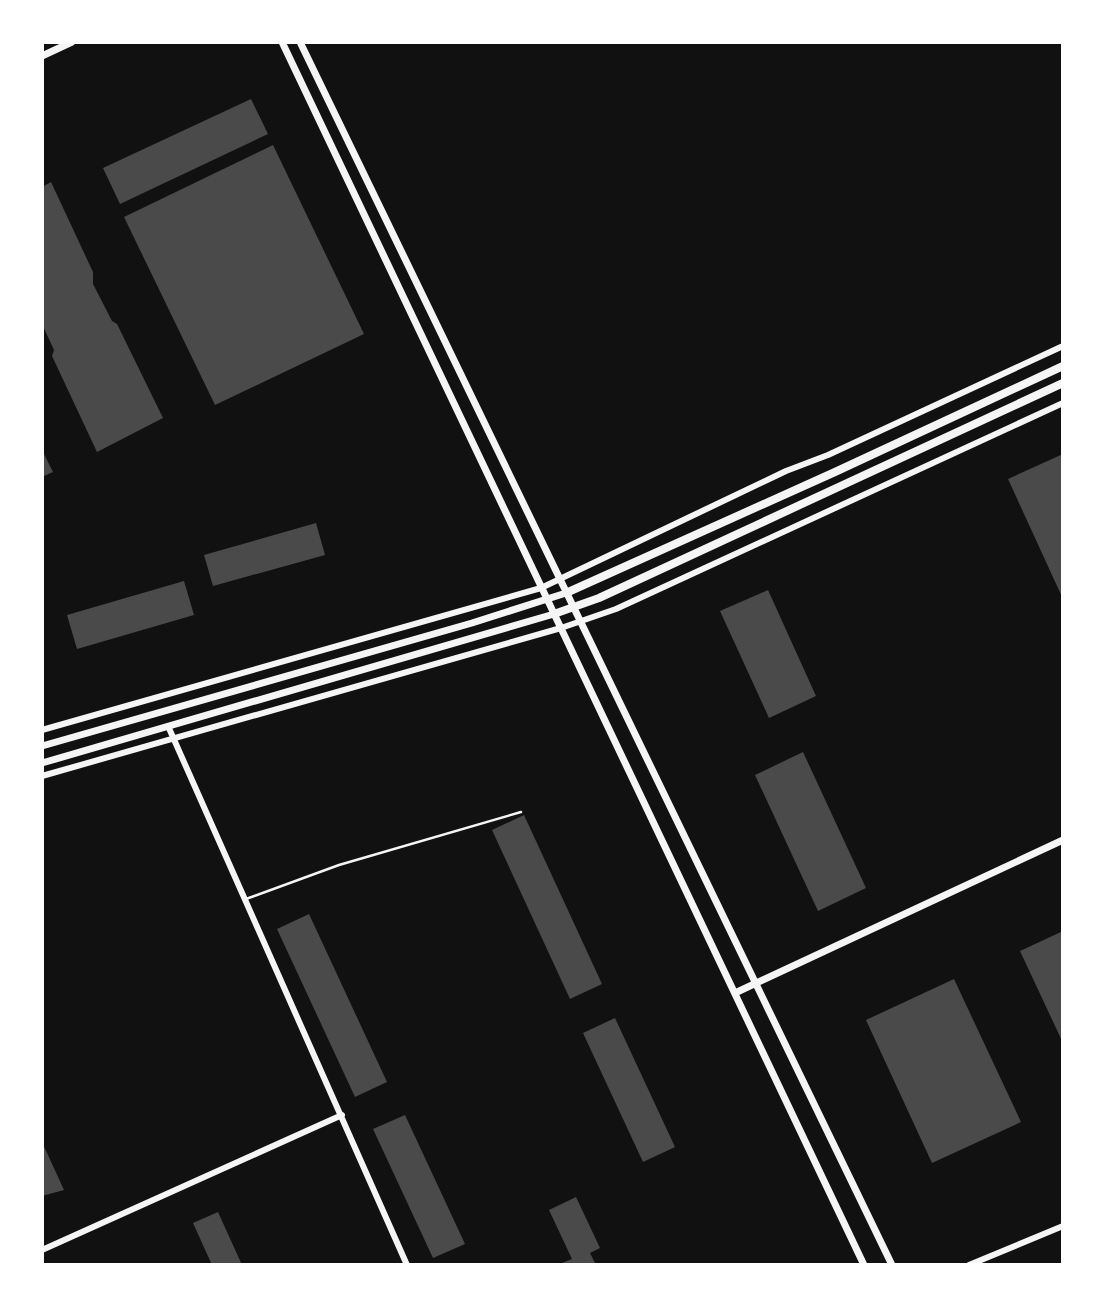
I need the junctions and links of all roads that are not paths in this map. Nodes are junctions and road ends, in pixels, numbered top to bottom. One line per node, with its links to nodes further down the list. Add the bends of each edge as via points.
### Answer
1 (72, 42): 4 (street)
2 (282, 42): 10 (street)
3 (300, 42): 9 (street)
4 (42, 56)
5 (1063, 346): 9 (street)
6 (1063, 366): 11 (main road)
7 (1063, 383): 13 (main road)
8 (1063, 403): 15 (street, via 708,568)
9 (559, 579): 10 (street); 11 (street)
10 (541, 588): 12 (street); 18 (street)
11 (566, 593): 12 (street); 13 (street)
12 (546, 599): 14 (street); 20 (street)
13 (573, 607): 14 (main road); 15 (street)
14 (554, 614): 16 (street); 17 (street)
15 (580, 622): 16 (street); 26 (street)
16 (561, 628): 19 (street); 27 (street)
17 (168, 726): 19 (street); 21 (street)
18 (42, 730)
19 (174, 738): 22 (street); 25 (street)
20 (42, 746)
21 (42, 763)
22 (42, 776)
23 (522, 813): 25 (lane, via 339,865)
24 (1063, 840): 26 (street)
25 (246, 899): 28 (street)
26 (755, 984): 27 (street); 33 (street)
27 (735, 993): 32 (street)
28 (342, 1115): 30 (street); 31 (street)
29 (1063, 1226): 34 (street)
30 (42, 1250)
31 (407, 1265)
32 (864, 1265)
33 (892, 1265)
34 (969, 1265)

